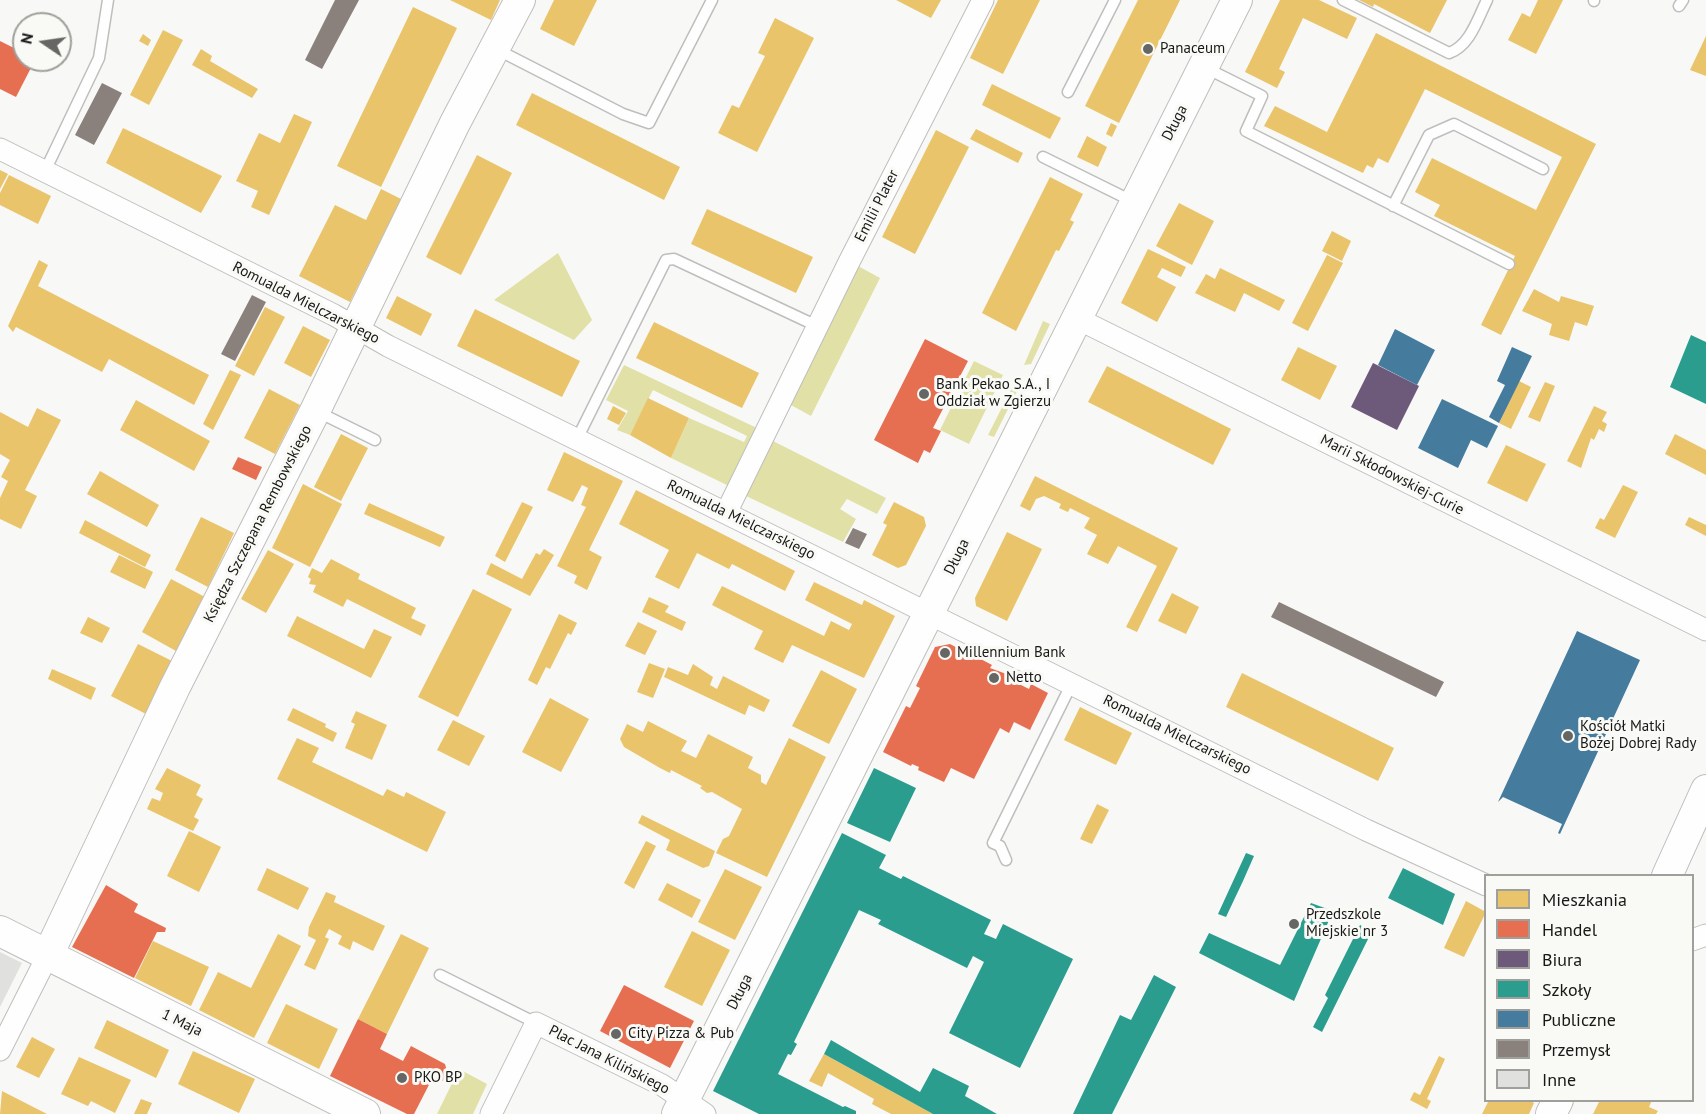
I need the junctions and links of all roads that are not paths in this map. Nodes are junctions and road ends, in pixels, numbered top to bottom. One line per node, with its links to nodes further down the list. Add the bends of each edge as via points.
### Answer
1 (108, 0): 15 (lane, via 99,58)
2 (520, 0): 9 (street, Księdza Szczepana Rembowskiego)
3 (712, 0): 9 (lane, via 649,123 623,114)
4 (982, 0): 20 (street, Emilii Plater)
5 (1115, 0): 11 (lane)
6 (1238, 0): 10 (street, Długa)
7 (1343, 0): 8 (lane, via 1449,53 1460,50)
8 (1487, 0)
9 (495, 49): 21 (street, Księdza Szczepana Rembowskiego)
10 (1204, 67): 16 (street, Długa); 17 (lane, via 1262,96 1246,131)
11 (1068, 92)
12 (0, 148): 15 (street, Romualda Mielczarskiego)
13 (1043, 157): 16 (lane)
14 (1543, 169): 17 (lane, via 1454,124 1429,135)
15 (45, 171): 21 (street, Romualda Mielczarskiego)
16 (1135, 202): 19 (street, Długa)
17 (1393, 206): 18 (lane)
18 (1509, 264)
19 (1078, 319): 26 (street, Długa); 27 (street, Marii Skłodowskiej-Curie)
20 (817, 326): 23 (lane, via 674,259 666,260); 25 (street, Emilii Plater)
21 (356, 328): 22 (street, Księdza Szczepana Rembowskiego); 23 (street, Romualda Mielczarskiego)
22 (315, 411): 24 (lane); 34 (street, Księdza Szczepana Rembowskiego, via 175,687)
23 (577, 439): 25 (street, Romualda Mielczarskiego)
24 (375, 440)
25 (726, 513): 26 (street, Romualda Mielczarskiego)
26 (928, 612): 28 (street, Romualda Mielczarskiego); 38 (street, Długa)
27 (1706, 630)
28 (1072, 683): 30 (lane, via 993,843 1000,846); 32 (street, Romualda Mielczarskiego)
29 (1706, 790): 31 (street)
30 (1006, 860)
31 (1668, 874)
32 (1484, 885)
33 (0, 931): 34 (street, 1 Maja)
34 (48, 955): 37 (street, Księdza Szczepana Rembowskiego); 39 (street, 1 Maja)
35 (440, 975): 36 (lane)
36 (536, 1023): 38 (street, Plac Jana Kilińskiego, via 662,1085); 40 (street, Plac Jana Kilińskiego)
37 (0, 1050)
38 (689, 1109)
39 (365, 1114)
40 (492, 1114)

